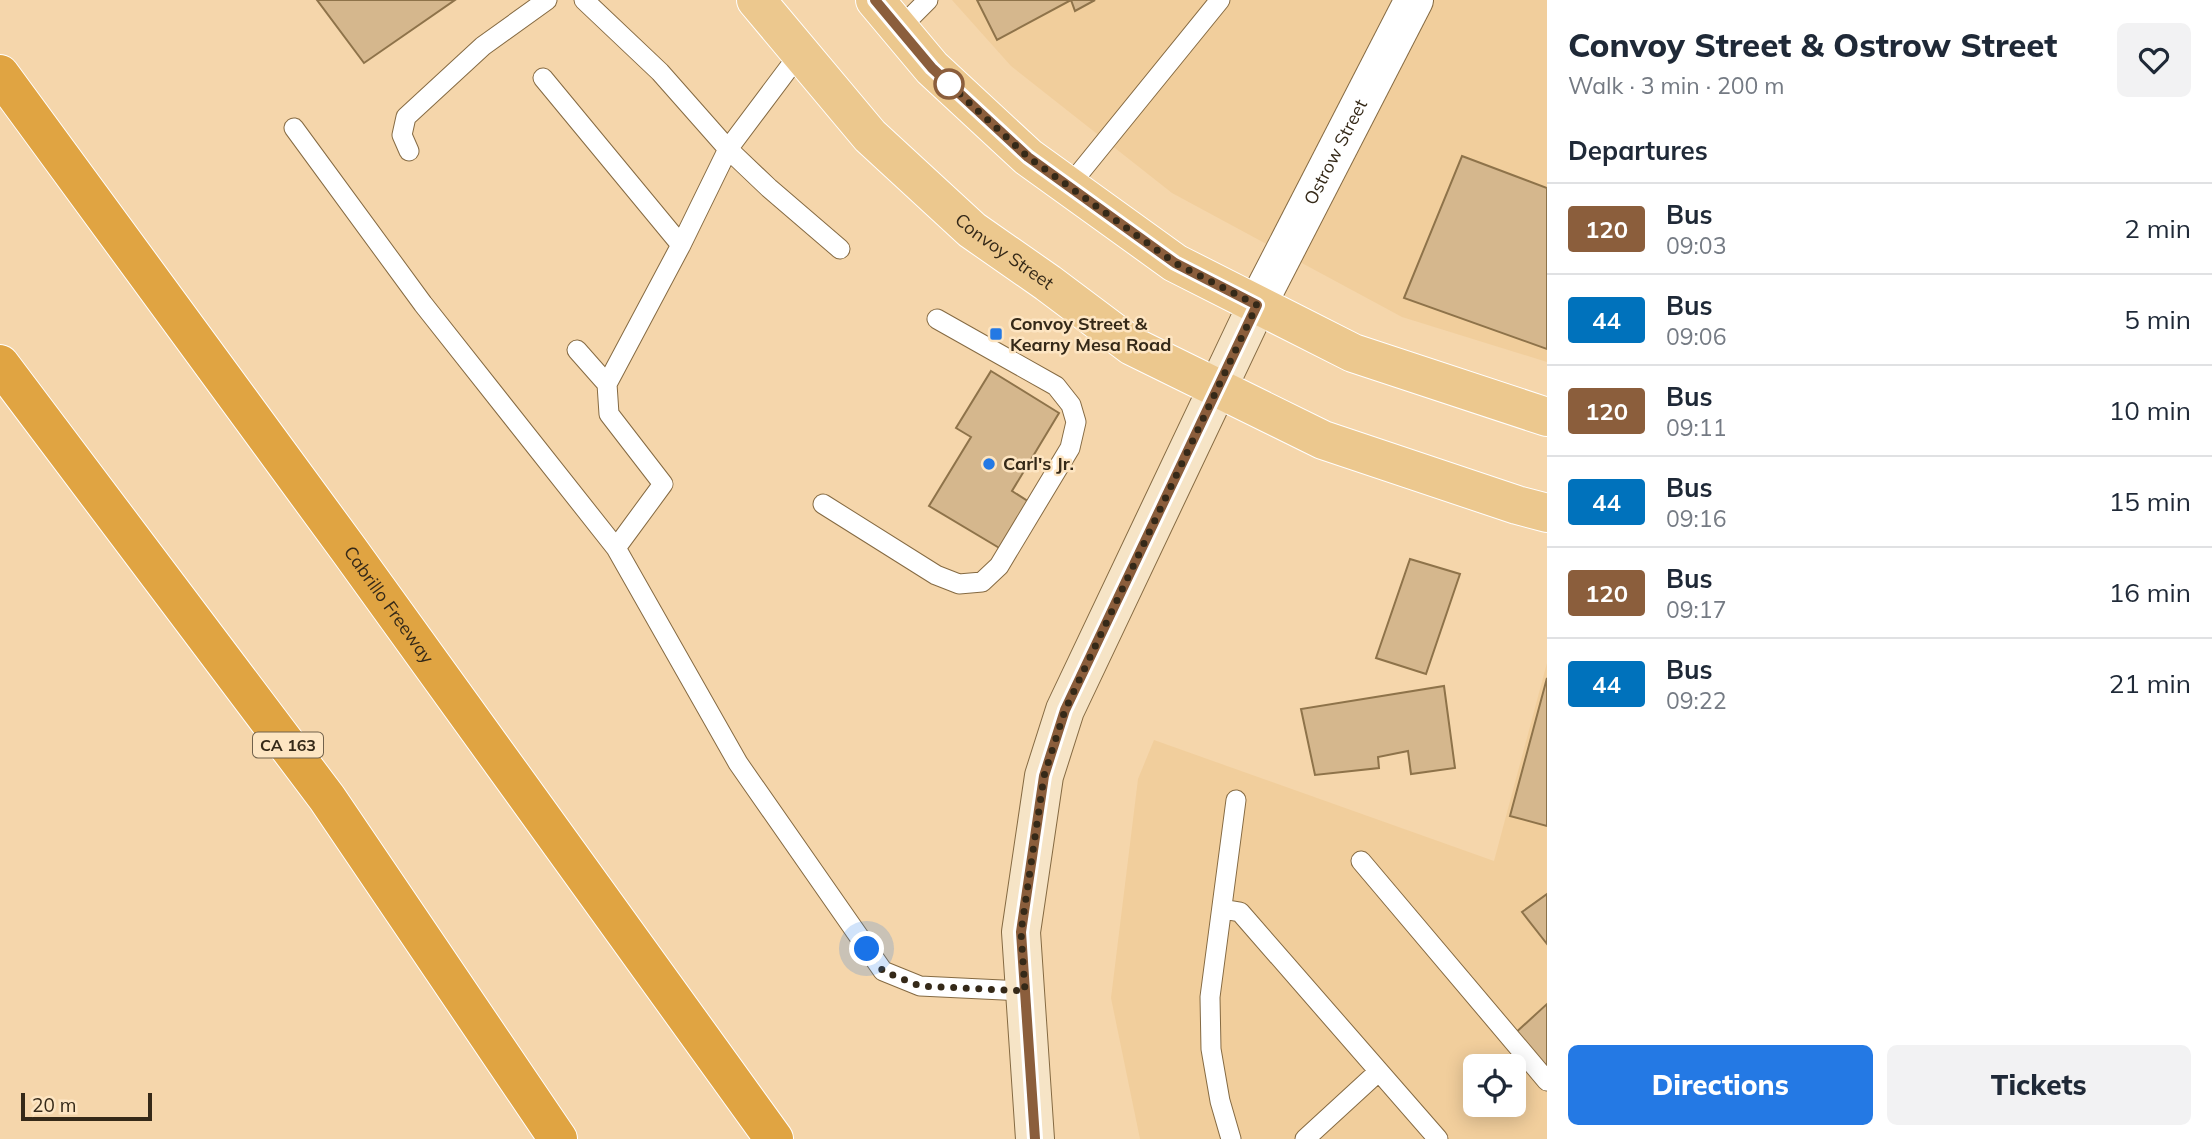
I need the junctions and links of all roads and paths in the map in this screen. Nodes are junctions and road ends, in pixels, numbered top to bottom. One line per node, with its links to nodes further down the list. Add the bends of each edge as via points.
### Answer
1 (547, 0): 14 (lane, via 483,46 406,117 402,135)
2 (584, 0): 13 (lane, via 660,72)
3 (755, 0): 9 (main road, Convoy Street)
4 (875, 0): 8 (main road)
5 (928, 0): 8 (lane)
6 (1220, 0): 15 (lane)
7 (1404, 4): 18 (street, Ostrow Street)
8 (899, 29): 15 (main road, via 932,68 1028,157)
9 (800, 52): 13 (lane); 23 (main road, Convoy Street, via 870,136 972,230 1132,346)
10 (0, 74): 35 (highway, Cabrillo Freeway)
11 (543, 78): 16 (lane)
12 (294, 128): 27 (lane, via 423,304)
13 (727, 149): 16 (lane); 17 (lane)
14 (409, 151)
15 (1069, 186): 18 (main road, via 1175,263)
16 (681, 245): 22 (lane)
17 (840, 249)
18 (1257, 305): 23 (main road); 24 (main road, via 1353,353)
19 (937, 319): 25 (lane, via 1056,386 1071,405 1076,422 1070,448 999,566 982,582 959,584 936,575)
20 (576, 350): 22 (lane)
21 (0, 364): 34 (highway, CA 163, via 327,798)
22 (607, 384): 27 (lane, via 609,414 663,484)
23 (1217, 389): 26 (main road, Convoy Street, via 1323,440); 31 (main road, via 1065,710 1044,776 1021,932)
24 (1547, 417)
25 (822, 504)
26 (1547, 513)
27 (616, 548): 31 (lane, via 738,763 883,971 920,986)
28 (1236, 800): 30 (lane)
29 (1361, 861): 33 (lane)
30 (1222, 909): 32 (lane, via 1240,912); 37 (lane, via 1210,997 1211,1049)
31 (1025, 991): 36 (main road)
32 (1378, 1072): 38 (lane); 39 (lane)
33 (1547, 1081)
34 (558, 1139)
35 (774, 1139)
36 (1035, 1139)
37 (1231, 1139)
38 (1305, 1139)
39 (1437, 1139)

